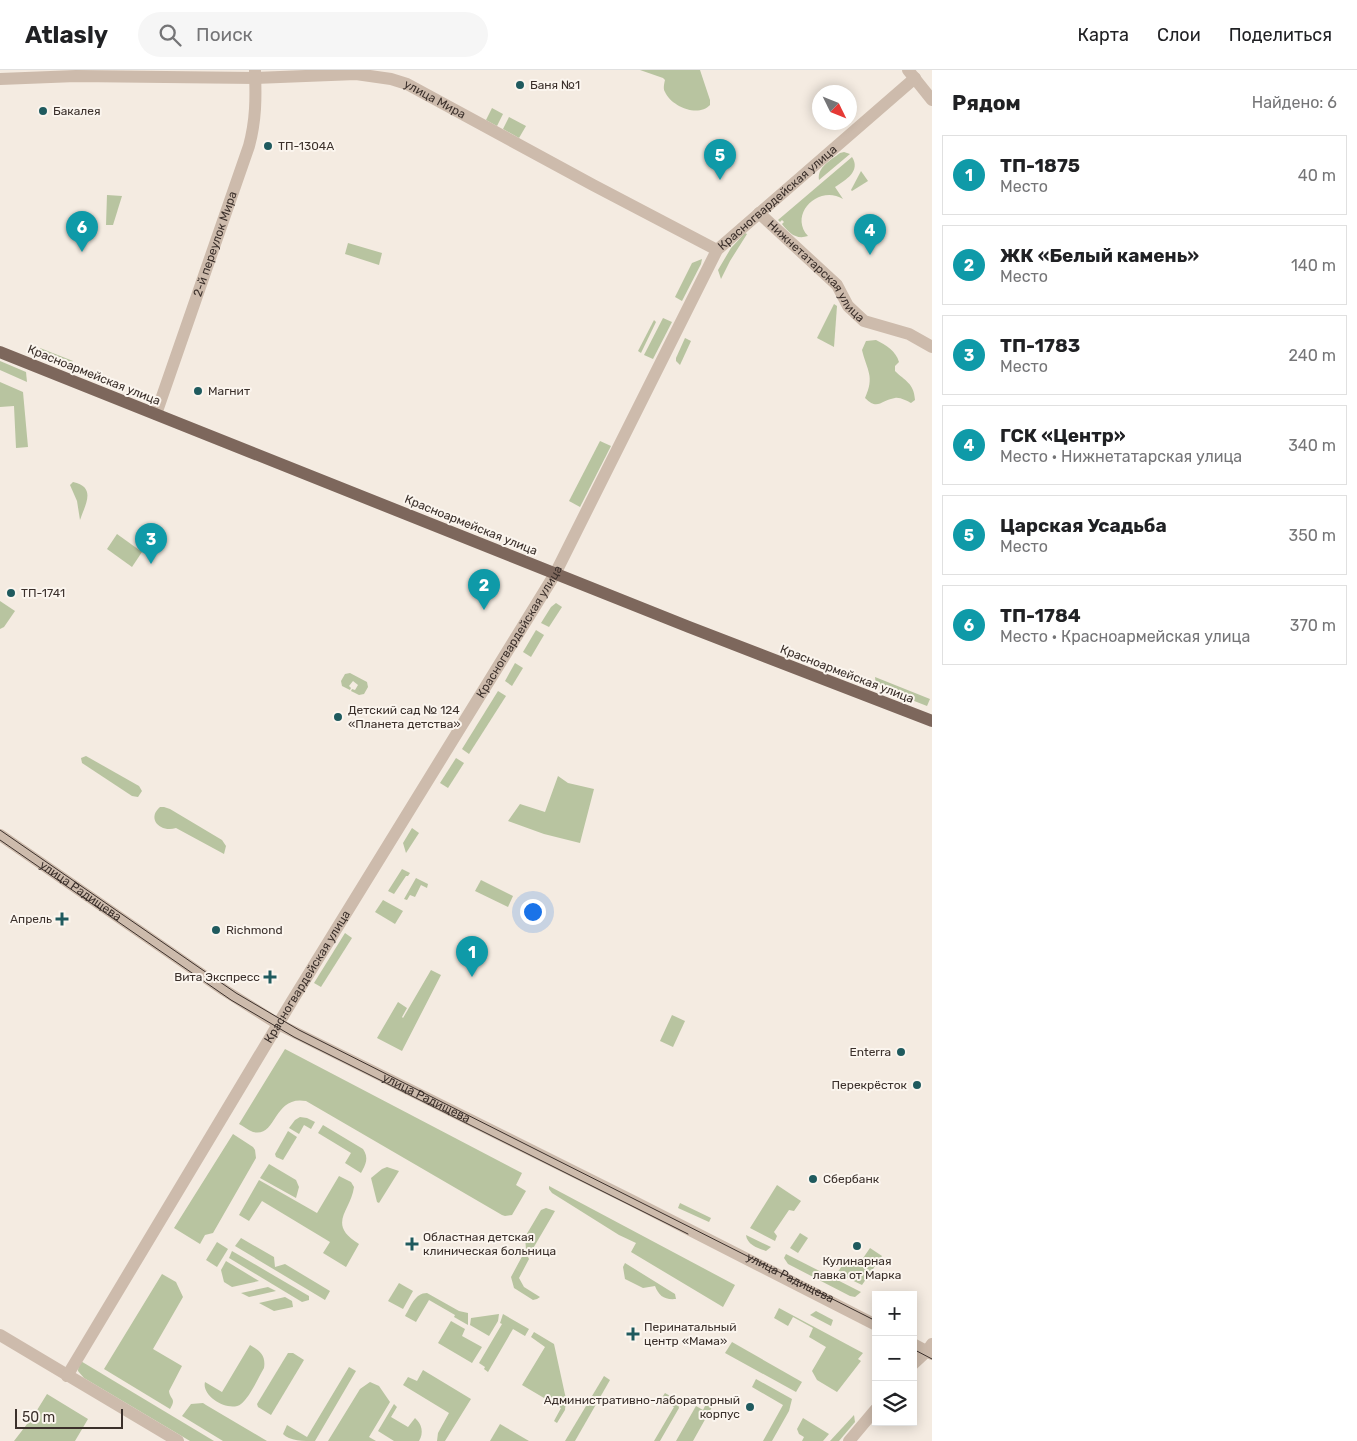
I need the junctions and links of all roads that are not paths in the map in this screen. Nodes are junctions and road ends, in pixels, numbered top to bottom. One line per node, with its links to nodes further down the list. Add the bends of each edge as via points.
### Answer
1 (255, 74): 3 (street, улица Мира); 6 (street, улица Мира, via 356,74 407,84); 9 (street, 2-й переулок Мира, via 256,110 249,146)
2 (911, 74): 4 (street); 5 (street, Красногвардейская улица)
3 (0, 79)
4 (932, 100)
5 (759, 214): 6 (street, Красногвардейская улица); 7 (street, Нижнетатарская улица, via 837,285 848,306 864,321 909,334)
6 (717, 250): 10 (street, Красногвардейская улица)
7 (932, 347)
8 (0, 352): 9 (main road, Красноармейская улица)
9 (156, 414): 10 (main road, Красноармейская улица)
10 (556, 574): 11 (main road, Красноармейская улица); 13 (street, Красногвардейская улица)
11 (932, 721)
12 (0, 835): 13 (street, улица Радищева)
13 (278, 1024): 14 (street, улица Радищева); 19 (street, Красногвардейская улица)
14 (872, 1323)
15 (0, 1335): 19 (street)
16 (917, 1345): 17 (street)
17 (930, 1350): 18 (street)
18 (917, 1361)
19 (67, 1376): 21 (street)
20 (872, 1415): 22 (street)
21 (178, 1441)
22 (849, 1441)

